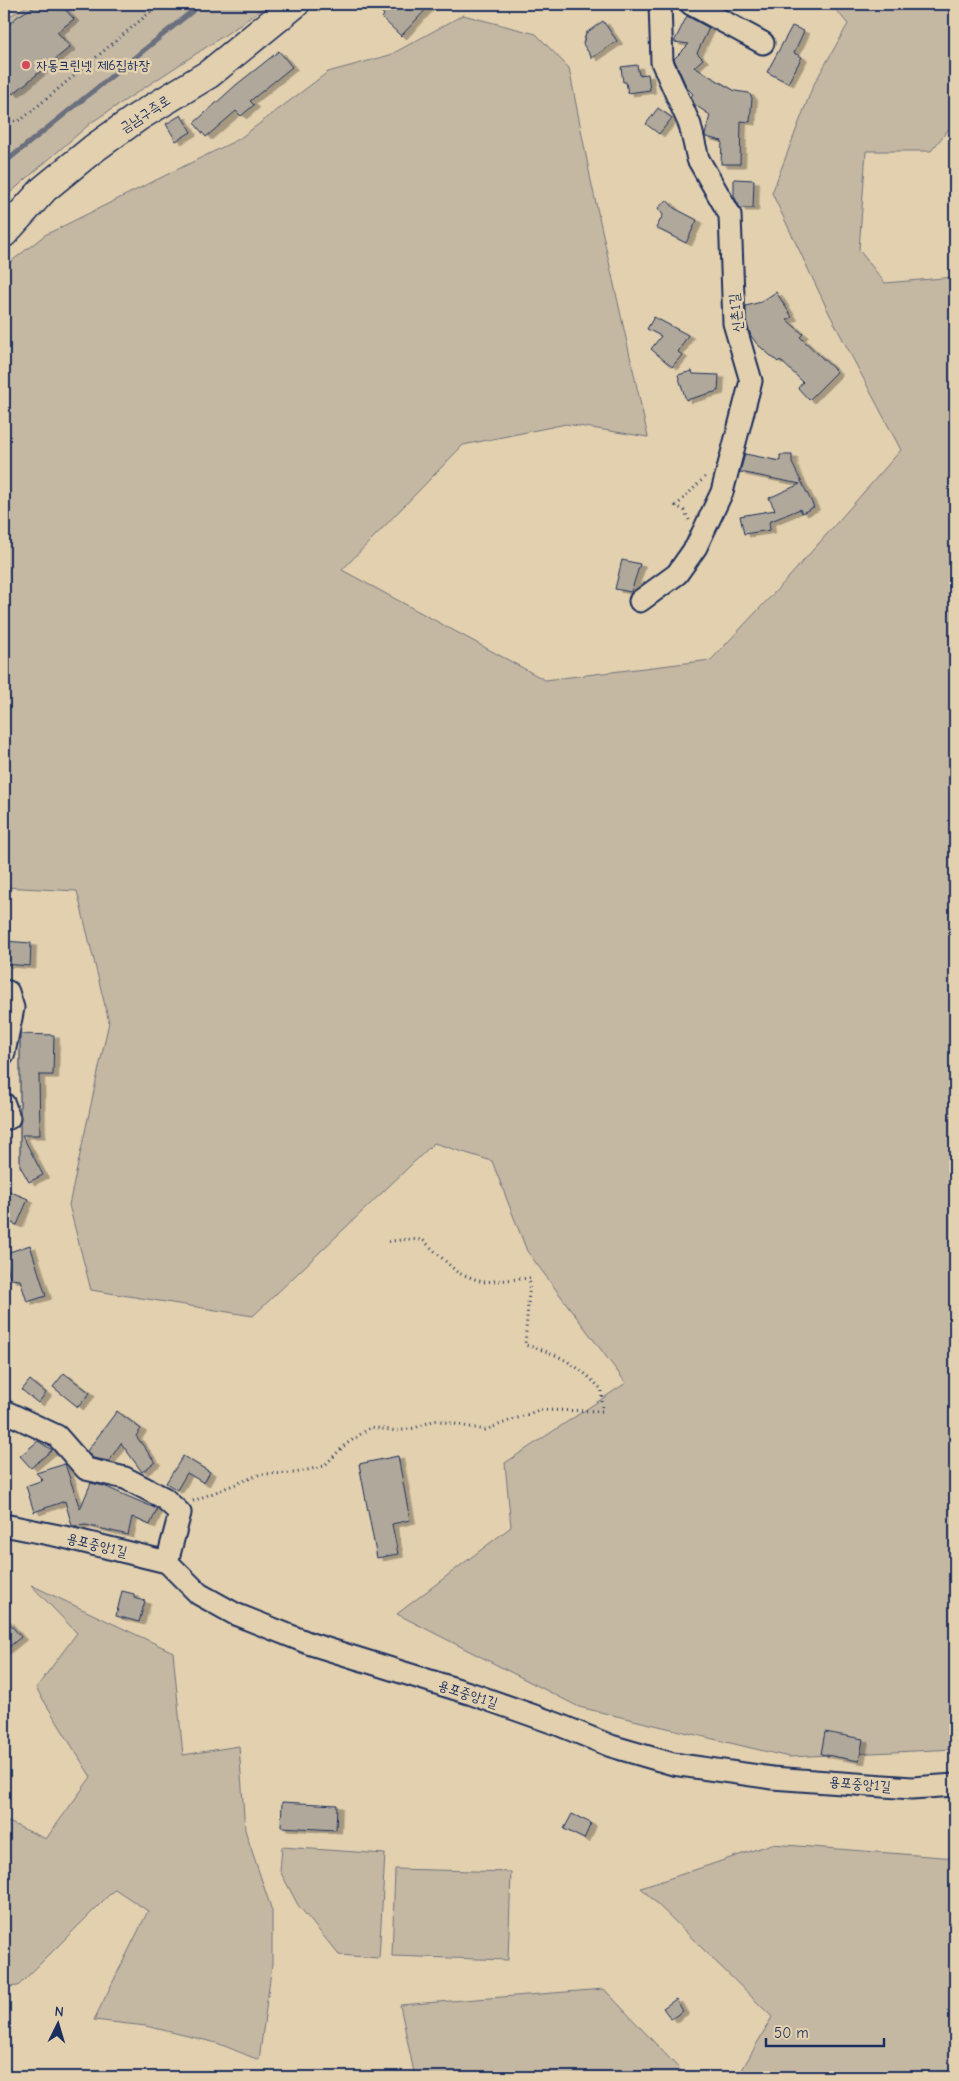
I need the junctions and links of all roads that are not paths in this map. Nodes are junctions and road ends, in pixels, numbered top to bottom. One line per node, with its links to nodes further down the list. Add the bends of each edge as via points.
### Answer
1 (295, 4): 5 (main road, 금남구즉로, via 209,74 93,149 44,189)
2 (660, 4): 6 (street, 신촌1길, via 662,62 690,125 698,160 730,216 734,323 751,381 722,492 696,547 677,574)
3 (691, 4): 4 (street)
4 (764, 43)
5 (4, 233)
6 (640, 601)
7 (4, 992): 8 (street, via 8,992 13,1008)
8 (4, 1053)
9 (4, 1411): 11 (street, via 56,1436 86,1469 126,1478 164,1498 180,1513)
10 (4, 1525): 11 (street, 용포중앙1길)
11 (167, 1562): 12 (street, 용포중앙1길, via 199,1594 235,1614 311,1644 472,1694 611,1746 673,1764 772,1778 912,1788)
12 (955, 1785)

